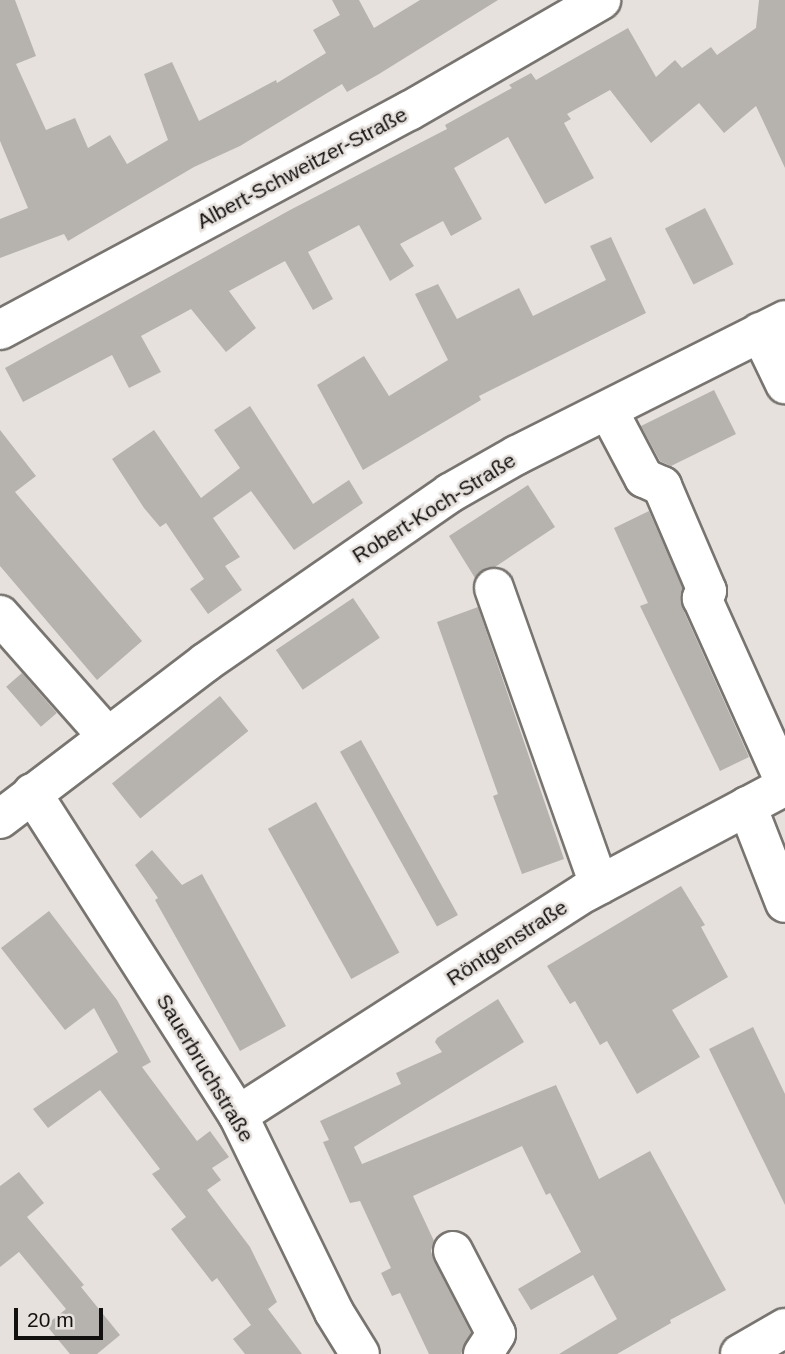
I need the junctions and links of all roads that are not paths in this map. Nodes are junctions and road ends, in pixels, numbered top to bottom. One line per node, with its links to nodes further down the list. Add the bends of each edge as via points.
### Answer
1 (601, 0): 3 (street, Albert-Schweitzer-Straße, via 409,111)
2 (773, 326): 4 (street); 5 (street, Robert-Koch-Straße)
3 (0, 330)
4 (785, 384)
5 (608, 410): 8 (street, Robert-Koch-Straße, via 450,493); 9 (street, via 644,478 662,486 706,591 702,598)
6 (494, 588): 13 (street)
7 (0, 615): 8 (street)
8 (106, 735): 10 (street, Robert-Koch-Straße)
9 (785, 785): 11 (street, Röntgenstraße)
10 (32, 793): 12 (street, Robert-Koch-Straße); 15 (street, Sauerbruchstraße)
11 (747, 806): 13 (street, Röntgenstraße); 14 (street)
12 (0, 819)
13 (599, 885): 15 (street, Röntgenstraße)
14 (785, 903)
15 (238, 1115): 18 (street, Sauerbruchstraße, via 334,1312)
16 (453, 1251): 19 (street, via 496,1334)
17 (785, 1328): 20 (street)
18 (360, 1354)
19 (484, 1354)
20 (740, 1354)

